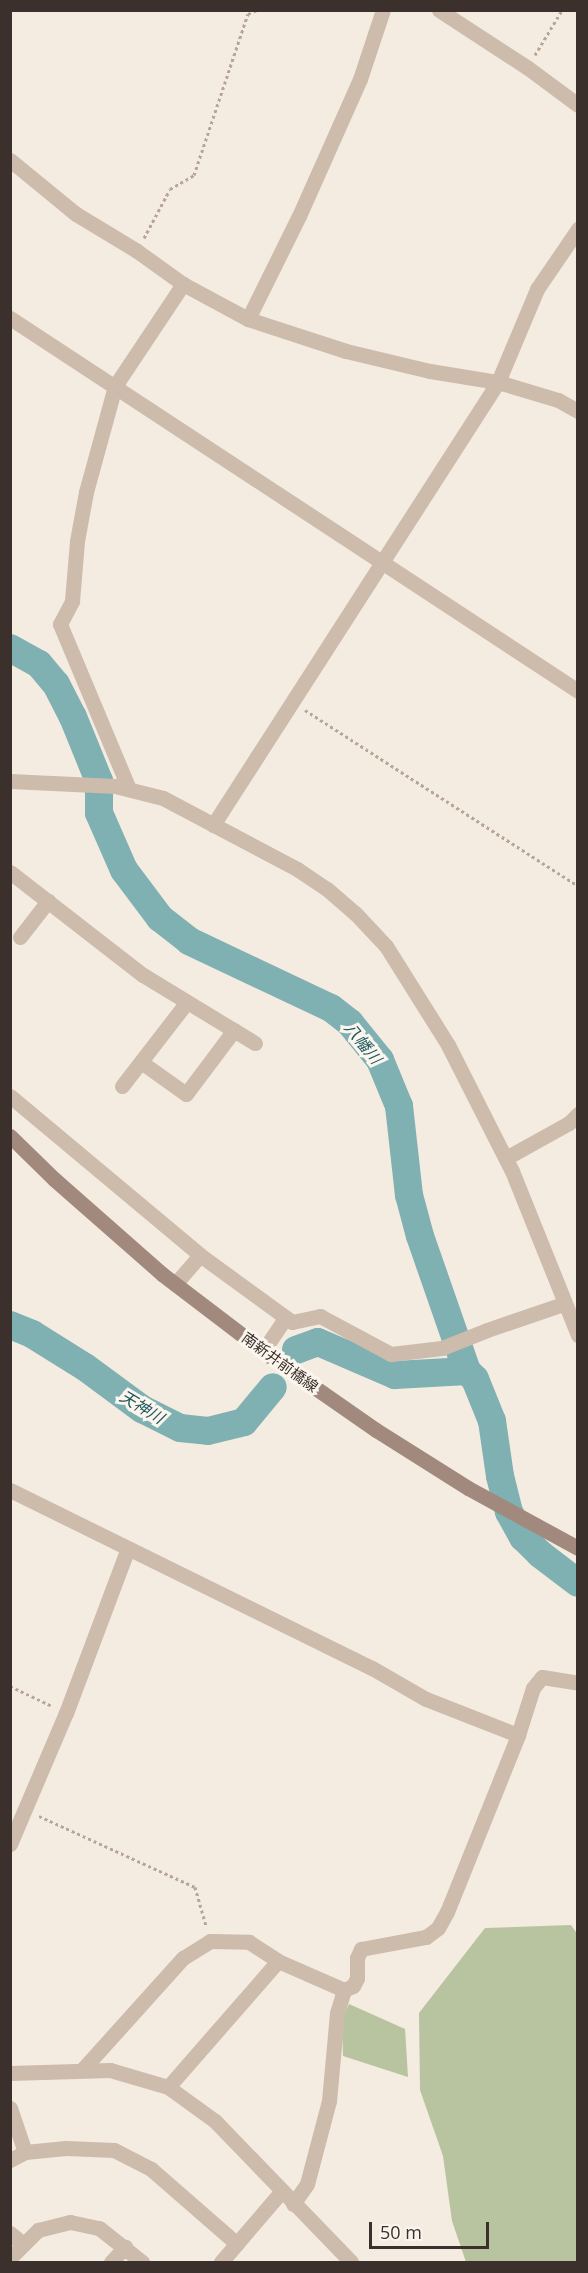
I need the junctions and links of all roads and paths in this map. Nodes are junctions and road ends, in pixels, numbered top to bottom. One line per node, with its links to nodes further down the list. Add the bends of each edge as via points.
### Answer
1 (257, 10): 9 (path, via 248,14 194,175 170,189)
2 (383, 10): 12 (street, via 360,79)
3 (439, 10): 5 (street)
4 (562, 10): 5 (path)
5 (528, 68): 6 (street)
6 (578, 105)
7 (10, 160): 9 (street, via 76,214)
8 (578, 228): 13 (street, via 537,289)
9 (137, 251): 10 (street)
10 (183, 284): 12 (street); 14 (street)
11 (10, 318): 14 (street)
12 (249, 319): 13 (street, via 346,351)
13 (498, 382): 15 (street, via 558,400); 16 (street)
14 (115, 386): 16 (street); 20 (street, via 86,492 72,601 60,624)
15 (578, 411)
16 (383, 562): 17 (street); 18 (street)
17 (578, 691)
18 (293, 702): 21 (street); 23 (path)
19 (10, 780): 20 (street)
20 (122, 788): 21 (street, via 163,798)
21 (213, 825): 34 (street, via 327,889 386,946 437,1026)
22 (10, 872): 24 (street)
23 (578, 886)
24 (48, 901): 25 (street); 26 (street, via 143,975)
25 (20, 937)
26 (187, 1002): 27 (street); 29 (street)
27 (234, 1030): 28 (street); 29 (street, via 186,1094)
28 (255, 1043)
29 (141, 1062): 30 (street)
30 (122, 1086)
31 (10, 1096): 35 (street)
32 (578, 1113): 34 (street)
33 (10, 1136): 36 (main road, 南新井前橋線)
34 (506, 1158): 37 (street)
35 (200, 1255): 36 (street); 38 (street)
36 (175, 1284): 40 (main road, 南新井前橋線)
37 (563, 1304): 38 (street, via 442,1348 392,1354 320,1316 292,1322); 39 (street)
38 (285, 1318): 40 (street)
39 (578, 1335)
40 (263, 1351): 43 (main road, 南新井前橋線, via 468,1488)
41 (10, 1490): 42 (street)
42 (128, 1548): 46 (street); 47 (street, via 372,1668 426,1699)
43 (578, 1548)
44 (578, 1683): 47 (street, via 542,1677 533,1688)
45 (10, 1686): 46 (path)
46 (66, 1713): 48 (street)
47 (518, 1735): 52 (street, via 438,1928 426,1937 361,1949 357,1978 353,1986)
48 (26, 1810): 49 (street); 50 (path, via 195,1887)
49 (10, 1844)
50 (210, 1941): 51 (street, via 249,1942); 53 (street, via 183,1958)
51 (278, 1961): 52 (street); 55 (street)
52 (344, 1990): 60 (street, via 337,2013 329,2101 307,2184)
53 (82, 2070): 54 (street); 55 (street, via 110,2070)
54 (10, 2073)
55 (168, 2087): 59 (street, via 215,2121)
56 (10, 2108): 57 (street)
57 (25, 2152): 58 (street); 63 (street, via 66,2148 114,2150 151,2169)
58 (10, 2160)
59 (281, 2192): 60 (street); 63 (street)
60 (293, 2204): 69 (street)
61 (10, 2233): 62 (street)
62 (23, 2244): 64 (street, via 38,2230 70,2222 99,2228); 65 (street)
63 (237, 2244): 68 (street)
64 (125, 2247): 66 (street); 67 (street)
65 (10, 2258)
66 (111, 2262)
67 (142, 2262)
68 (221, 2262)
69 (351, 2262)

